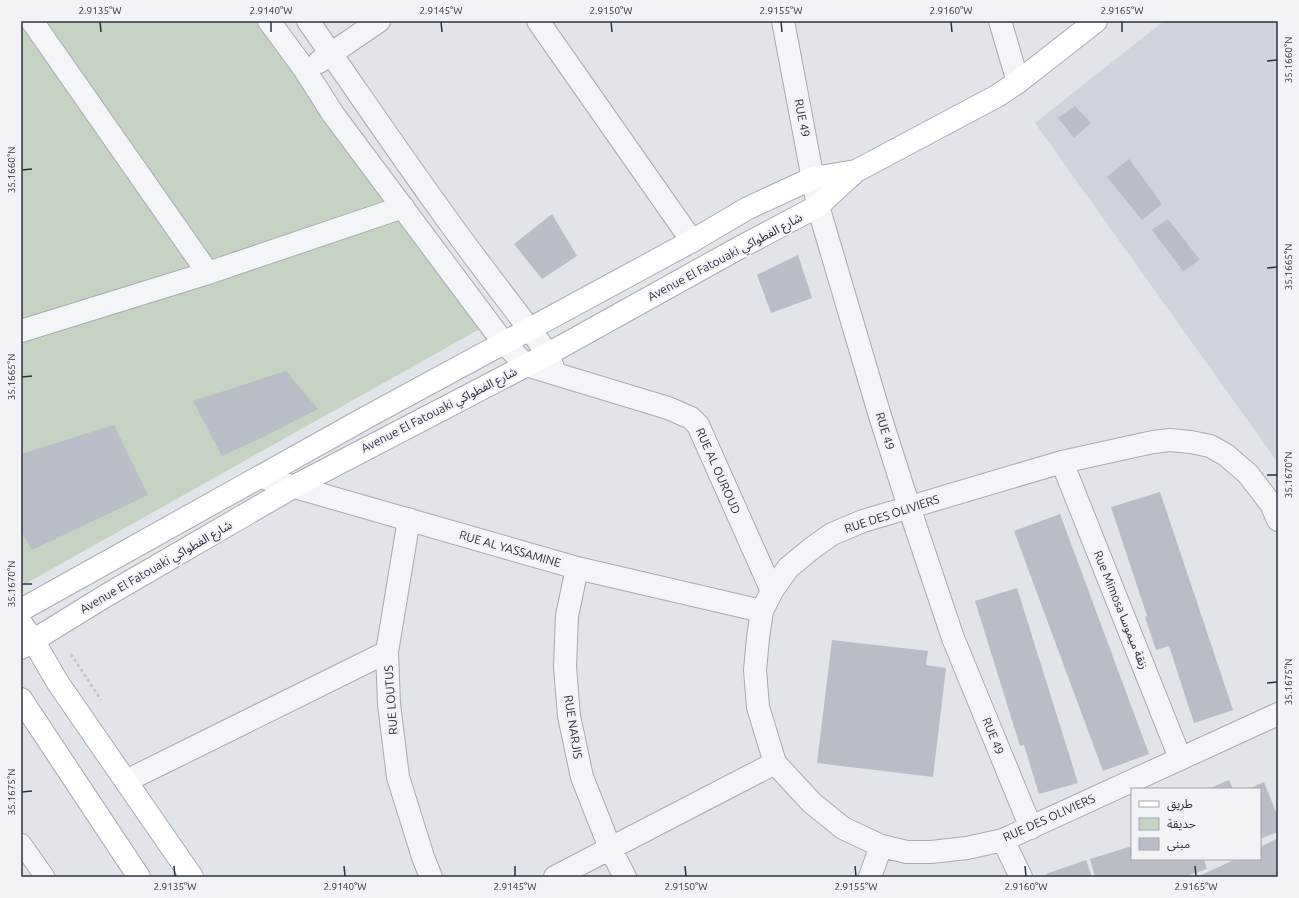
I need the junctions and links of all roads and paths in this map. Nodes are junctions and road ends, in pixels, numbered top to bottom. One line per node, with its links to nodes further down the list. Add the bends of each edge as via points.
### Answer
1 (32, 21): 17 (street)
2 (269, 21): 10 (street)
3 (308, 21): 9 (street)
4 (379, 21): 9 (street)
5 (538, 21): 16 (street)
6 (783, 21): 13 (street, RUE 49)
7 (1000, 21): 11 (street)
8 (1096, 21): 11 (main road, Avenue El Fatouaki شارع الفطواكي)
9 (332, 54): 10 (street); 18 (street, via 439,209)
10 (305, 70): 15 (street, via 333,114)
11 (1018, 82): 12 (main road, Avenue El Fatouaki شارع الفطواكي, via 965,114)
12 (856, 172): 13 (main road, Avenue El Fatouaki شارع الفطواكي); 14 (main road, Avenue El Fatouaki شارع الفطواكي)
13 (813, 178): 14 (street, RUE 49); 16 (main road, Avenue El Fatouaki شارع الفطواكي, via 748,208)
14 (818, 206): 21 (main road, Avenue El Fatouaki شارع الفطواكي, via 750,242); 26 (street, RUE 49)
15 (403, 207): 17 (street); 20 (street)
16 (692, 241): 18 (main road, Avenue El Fatouaki شارع الفطواكي)
17 (208, 272): 19 (street)
18 (530, 328): 20 (main road, Avenue El Fatouaki شارع الفطواكي); 21 (street)
19 (21, 331)
20 (503, 342): 22 (street); 24 (main road, Avenue El Fatouaki شارع الفطواكي)
21 (552, 364): 22 (main road, Avenue El Fatouaki شارع الفطواكي); 30 (street, RUE AL OUROUD, via 668,408 690,418 698,425)
22 (526, 365): 25 (main road, Avenue El Fatouaki شارع الفطواكي)
23 (1062, 462): 26 (street, RUE DES OLIVIERS); 28 (street, RUE DES OLIVIERS, via 1170,440 1210,446 1226,455 1248,474 1271,504); 38 (street, Rue Mimosa زنقة ميموسا)
24 (260, 477): 25 (street, RUE AL YASSAMINE); 31 (main road, Avenue El Fatouaki شارع الفطواكي)
25 (293, 487): 27 (street, RUE AL YASSAMINE); 34 (main road, Avenue El Fatouaki شارع الفطواكي)
26 (909, 507): 30 (street, RUE DES OLIVIERS, via 863,521 832,534 788,568); 41 (street, RUE 49, via 953,638)
27 (409, 519): 29 (street, RUE AL YASSAMINE); 35 (street, RUE LOUTUS)
28 (1278, 520)
29 (577, 568): 32 (street, RUE AL YASSAMINE); 45 (street, RUE NARJIS, via 567,616 565,667 569,716 582,777)
30 (772, 591): 32 (street, RUE DES OLIVIERS)
31 (21, 610)
32 (762, 611): 39 (street, RUE DES OLIVIERS, via 755,670 758,707)
33 (21, 623): 34 (main road)
34 (27, 644): 40 (main road, via 58,683)
35 (387, 652): 40 (street); 49 (street, RUE LOUTUS, via 389,704 398,777)
36 (21, 699): 47 (main road)
37 (1278, 714): 38 (street, RUE DES OLIVIERS)
38 (1180, 758): 41 (street, RUE DES OLIVIERS)
39 (775, 763): 44 (street, RUE DES OLIVIERS, via 812,802 844,828); 45 (street)
40 (126, 781): 48 (main road)
41 (1031, 828): 42 (street, RUE DES OLIVIERS)
42 (1003, 840): 44 (street, RUE DES OLIVIERS, via 931,852 907,852); 53 (street)
43 (21, 843): 46 (street)
44 (881, 846): 52 (street)
45 (610, 848): 50 (street); 51 (street, RUE NARJIS)
46 (45, 877)
47 (139, 877)
48 (192, 877)
49 (431, 877)
50 (555, 877)
51 (625, 877)
52 (870, 877)
53 (1021, 877)

